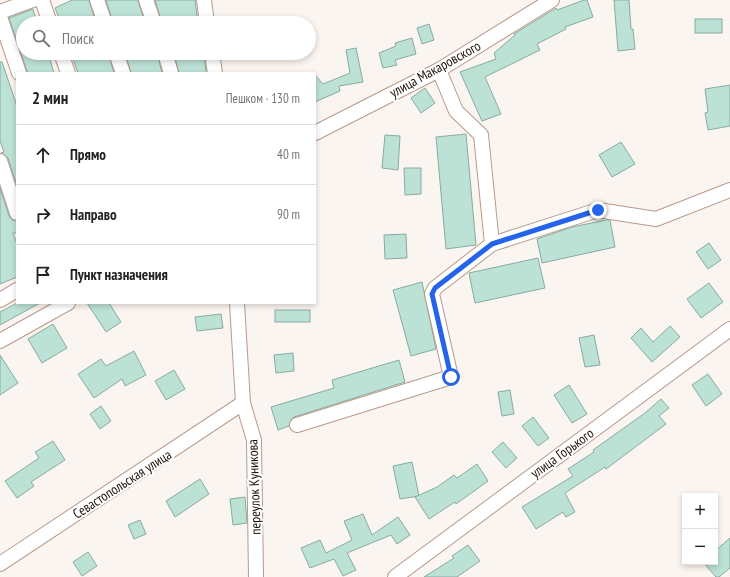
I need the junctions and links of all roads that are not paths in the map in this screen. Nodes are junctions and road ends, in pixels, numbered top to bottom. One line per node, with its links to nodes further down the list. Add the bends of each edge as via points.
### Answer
1 (33, 0): 7 (street)
2 (42, 0): 8 (street)
3 (97, 0): 9 (street)
4 (146, 0): 10 (street)
5 (204, 0): 11 (street)
6 (552, 0): 17 (street, улица Макаровского)
7 (0, 12)
8 (48, 16)
9 (103, 16)
10 (152, 16)
11 (206, 16)
12 (0, 17): 18 (street)
13 (63, 60): 19 (street)
14 (118, 60): 20 (street)
15 (166, 60): 21 (street)
16 (213, 60): 22 (street)
17 (439, 70): 23 (street, улица Макаровского); 27 (street, via 456,111 481,135)
18 (19, 72)
19 (68, 72)
20 (123, 72)
21 (171, 72)
22 (214, 72)
23 (316, 132)
24 (0, 161): 26 (street)
25 (730, 190): 27 (street, via 656,219 598,210)
26 (16, 210)
27 (492, 244): 35 (street, via 435,288 432,294 451,377)
28 (16, 291): 29 (street)
29 (0, 299)
30 (66, 304): 33 (street)
31 (237, 304): 34 (street, переулок Куникова)
32 (730, 330): 38 (street, улица Горького)
33 (0, 341)
34 (243, 403): 36 (street, Севастопольская улица); 37 (street, переулок Куникова, via 254,440)
35 (297, 425)
36 (0, 564)
37 (256, 577)
38 (395, 577)

